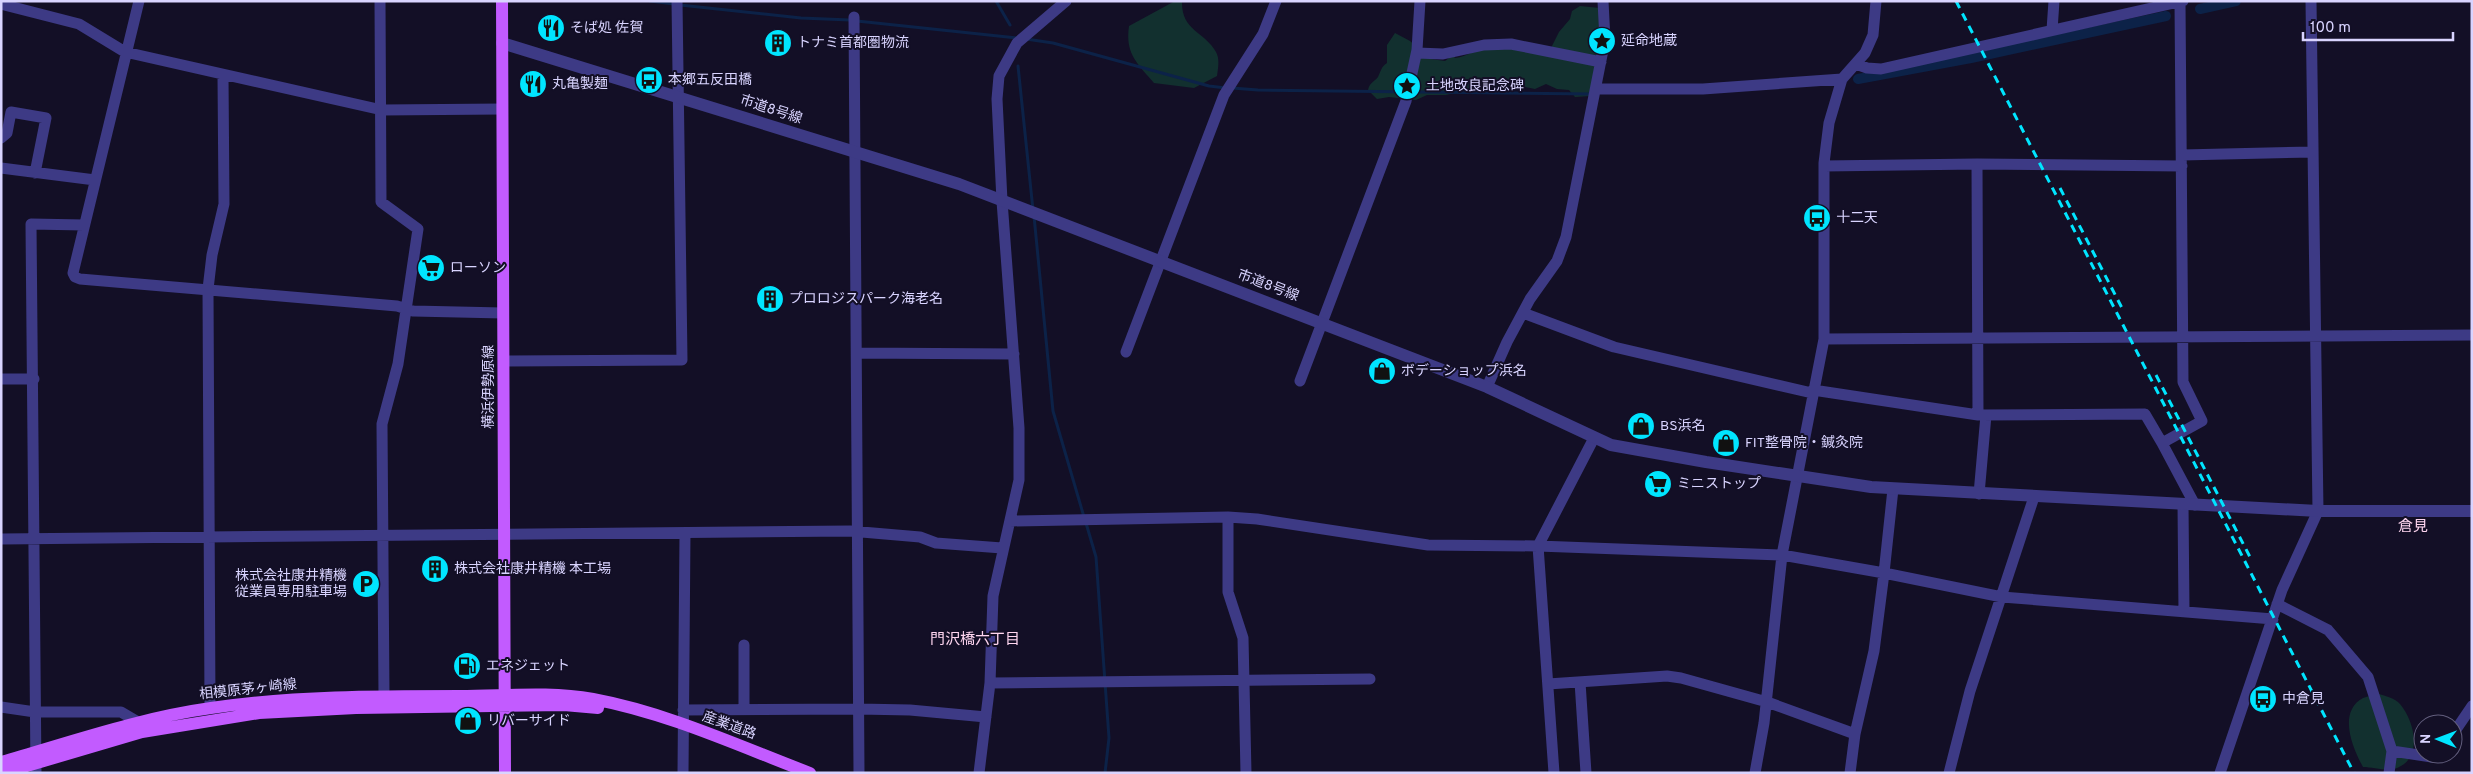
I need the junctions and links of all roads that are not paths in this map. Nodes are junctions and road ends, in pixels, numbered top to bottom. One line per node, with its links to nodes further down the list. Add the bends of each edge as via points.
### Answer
1 (139, 1): 17 (street)
2 (380, 1): 26 (street)
3 (502, 1): 16 (main road, 横浜伊勢原線)
4 (1066, 1): 36 (street, via 1012,48 998,76)
5 (1276, 1): 38 (street, via 1263,34 1229,88)
6 (1420, 1): 18 (street)
7 (1603, 1): 19 (street, via 1605,40)
8 (1876, 1): 20 (street, via 1873,35)
9 (2054, 1): 15 (street)
10 (2312, 1): 28 (street)
11 (2182, 2): 15 (street); 30 (street)
12 (1, 4): 17 (street, via 80,24)
13 (677, 7): 24 (street)
14 (854, 20): 29 (street)
15 (2052, 30): 20 (street, via 1881,69)
16 (502, 43): 24 (street, 市道8号線); 25 (main road, 横浜伊勢原線)
17 (126, 52): 21 (street); 35 (street)
18 (1417, 53): 19 (street, via 1443,54 1484,45 1511,44); 43 (street, via 1408,92 1365,214)
19 (1601, 62): 23 (street)
20 (1856, 64): 22 (street)
21 (223, 76): 26 (street); 39 (street, via 224,204)
22 (1842, 79): 23 (street, via 1702,89); 32 (street, via 1829,123)
23 (1596, 89): 42 (street, via 1564,246 1558,262 1542,280)
24 (678, 96): 29 (street, 市道8号線); 52 (street, via 682,360)
25 (502, 109): 26 (street); 41 (main road, 横浜伊勢原線)
26 (382, 110): 40 (street, via 381,202 418,229)
27 (1, 138): 34 (street, via 7,133 11,112 46,118)
28 (2313, 152): 30 (street); 46 (street)
29 (856, 154): 36 (street, 市道8号線, via 959,184); 50 (street)
30 (2182, 160): 31 (street); 45 (street)
31 (1977, 164): 32 (street); 48 (street)
32 (1824, 166): 47 (street)
33 (1, 168): 34 (street)
34 (35, 173): 35 (street)
35 (95, 180): 37 (street)
36 (1002, 202): 38 (street, 市道8号線); 51 (street)
37 (84, 225): 39 (street, via 74,277); 54 (street, via 31,224)
38 (1160, 262): 43 (street, 市道8号線); 49 (street)
39 (208, 289): 40 (street); 73 (street)
40 (406, 309): 41 (street); 74 (street, via 398,364 382,424)
41 (503, 313): 52 (main road, 横浜伊勢原線)
42 (1523, 313): 56 (street); 57 (street, via 1614,347)
43 (1321, 322): 55 (street); 56 (street, 市道8号線)
44 (2472, 335): 46 (street)
45 (2183, 337): 46 (street); 48 (street); 60 (street, via 2183,382 2202,422)
46 (2315, 337): 66 (street)
47 (1824, 339): 48 (street); 57 (street)
48 (1977, 340): 58 (street)
49 (1126, 352)
50 (857, 353): 51 (street); 70 (street)
51 (1014, 354): 69 (street, via 1019,480)
52 (504, 361): 72 (main road, 横浜伊勢原線)
53 (1, 379): 54 (street)
54 (34, 379): 76 (street)
55 (1300, 381)
56 (1487, 387): 59 (street, 市道8号線)
57 (1813, 392): 58 (street); 61 (street)
58 (1982, 415): 60 (street, via 2145,414); 63 (street)
59 (1594, 438): 61 (street, 市道8号線, via 1628,448); 77 (street)
60 (2162, 443): 65 (street)
61 (1798, 476): 62 (street, 市道8号線); 79 (street)
62 (1893, 489): 63 (street, 市道8号線); 80 (street)
63 (1979, 494): 64 (street, 市道8号線)
64 (2034, 496): 65 (street, 市道8号線); 81 (street)
65 (2189, 504): 66 (street, 市道8号線); 83 (street)
66 (2318, 511): 67 (street, 市道8号線); 82 (street)
67 (2472, 511)
68 (1228, 518): 69 (street); 77 (street, via 1257,519 1418,544); 86 (street, via 1228,592 1243,638)
69 (1010, 521): 78 (street)
70 (859, 531): 71 (street); 78 (street); 98 (street)
71 (685, 534): 72 (street); 99 (street)
72 (505, 535): 74 (street); 92 (main road, 横浜伊勢原線)
73 (209, 537): 74 (street); 76 (street); 96 (street)
74 (384, 537): 91 (street)
75 (1, 539): 76 (street)
76 (34, 539): 100 (street)
77 (1538, 546): 79 (street); 90 (street)
78 (1002, 548): 89 (street, via 994,596)
79 (1782, 555): 80 (street); 93 (street)
80 (1884, 573): 81 (street); 105 (street, via 1874,651)
81 (2002, 597): 83 (street); 121 (street, via 1968,699)
82 (2278, 604): 84 (street); 106 (street, via 2328,630 2368,677)
83 (2184, 611): 84 (street)
84 (2272, 619): 122 (street)
85 (744, 645): 97 (street)
86 (1244, 678): 87 (street); 89 (street); 116 (street)
87 (1370, 679)
88 (1580, 682): 90 (street); 93 (street, via 1667,676); 118 (street)
89 (990, 683): 101 (street)
90 (1548, 684): 117 (street)
91 (384, 696): 92 (main road, 相模原茅ヶ崎線); 96 (main road, 相模原茅ヶ崎線, via 293,699)
92 (505, 701): 104 (main road, 産業道路, via 636,711); 109 (main road, 相模原茅ヶ崎線, via 259,713 142,732); 110 (main road, 横浜伊勢原線)
93 (1766, 702): 105 (street); 119 (street)
94 (2472, 706): 102 (street)
95 (1, 707): 100 (street)
96 (210, 708): 103 (main road, 相模原茅ヶ崎線)
97 (744, 709): 98 (street); 99 (street)
98 (859, 709): 101 (street); 114 (street)
99 (683, 710): 104 (street)
100 (34, 712): 103 (street, via 121,712); 109 (street)
101 (986, 717): 115 (street)
102 (2463, 719)
103 (138, 722): 109 (main road, 相模原茅ヶ崎線)
104 (683, 725): 112 (street); 113 (main road, 産業道路)
105 (1855, 734): 120 (street)
106 (2392, 751): 107 (street); 123 (street)
107 (2413, 754)
108 (1, 762): 109 (main road, 相模原茅ヶ崎線)
109 (36, 763): 111 (main road, 相模原茅ヶ崎線)
110 (505, 772)
111 (3, 773)
112 (683, 773)
113 (810, 773)
114 (859, 773)
115 (978, 773)
116 (1246, 773)
117 (1554, 773)
118 (1586, 773)
119 (1756, 773)
120 (1850, 773)
121 (1949, 773)
122 (2220, 773)
123 (2389, 773)

